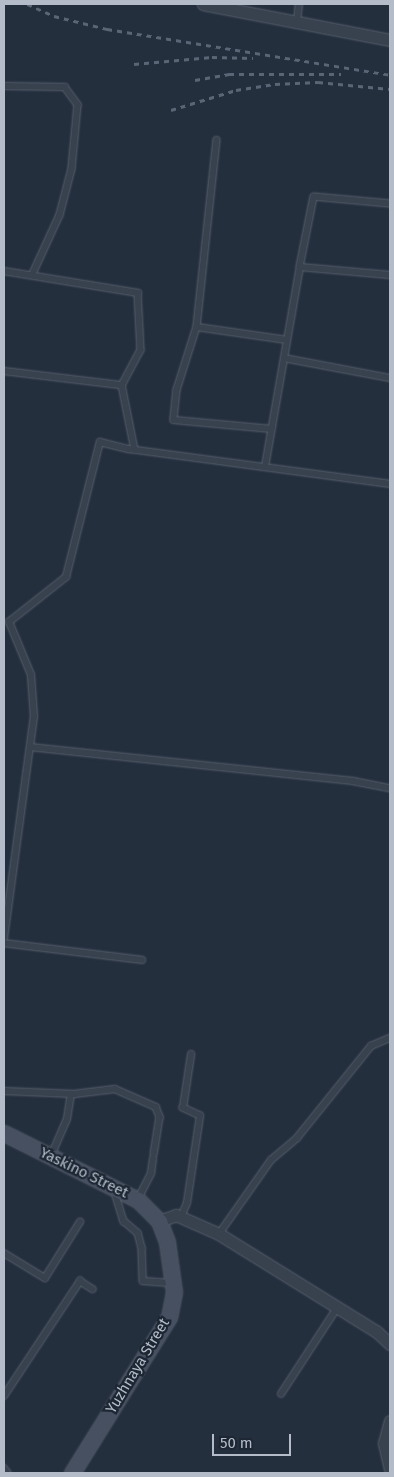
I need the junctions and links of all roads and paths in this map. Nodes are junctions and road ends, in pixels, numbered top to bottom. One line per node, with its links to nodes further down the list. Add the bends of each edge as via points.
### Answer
1 (203, 4): 3 (street)
2 (299, 4): 3 (lane)
3 (297, 22): 4 (street)
4 (390, 40)
5 (4, 86): 10 (lane, via 65,87 78,105 72,169 60,214)
6 (217, 140): 12 (lane)
7 (390, 204): 8 (lane, via 314,197)
8 (300, 267): 11 (lane); 13 (lane)
9 (4, 271): 10 (lane)
10 (33, 274): 17 (lane, via 138,293 141,350)
11 (390, 274)
12 (197, 327): 13 (lane); 18 (lane, via 177,390 174,420)
13 (287, 340): 14 (lane)
14 (284, 358): 16 (lane); 18 (lane)
15 (4, 371): 17 (lane)
16 (390, 378)
17 (122, 385): 19 (lane)
18 (272, 430): 20 (lane)
19 (135, 450): 20 (lane); 22 (lane, via 100,442 66,577 9,622 31,675 34,717)
20 (265, 467): 21 (lane)
21 (390, 484)
22 (30, 747): 23 (lane, via 353,781); 24 (lane)
23 (390, 788)
24 (4, 938)
25 (4, 943): 26 (lane)
26 (142, 960)
27 (390, 1038): 38 (lane, via 371,1046 297,1138 271,1160)
28 (191, 1055): 35 (lane, via 183,1108 200,1116 187,1203)
29 (4, 1091): 30 (lane)
30 (70, 1094): 32 (lane, via 67,1119); 34 (lane, via 116,1089 156,1107 160,1117 151,1173)
31 (4, 1134): 32 (street, Yaskino Street)
32 (50, 1156): 33 (street, Yaskino Street)
33 (113, 1187): 34 (street, Yaskino Street); 40 (lane, via 124,1221 138,1233 143,1281)
34 (138, 1200): 36 (street, Yaskino Street)
35 (181, 1217): 36 (street); 38 (street)
36 (159, 1221): 40 (street, Yuzhnaya Street, via 167,1242)
37 (80, 1222): 39 (lane, via 45,1278)
38 (219, 1234): 42 (street)
39 (4, 1254)
40 (173, 1283): 50 (street, Yuzhnaya Street, via 169,1316 158,1338)
41 (93, 1289): 45 (lane, via 80,1281)
42 (337, 1308): 43 (street, via 378,1332); 44 (lane)
43 (390, 1344)
44 (281, 1394)
45 (4, 1396)
46 (390, 1421): 48 (street, via 384,1444)
47 (4, 1468): 49 (lane)
48 (390, 1468)
49 (8, 1473)
50 (72, 1473)

